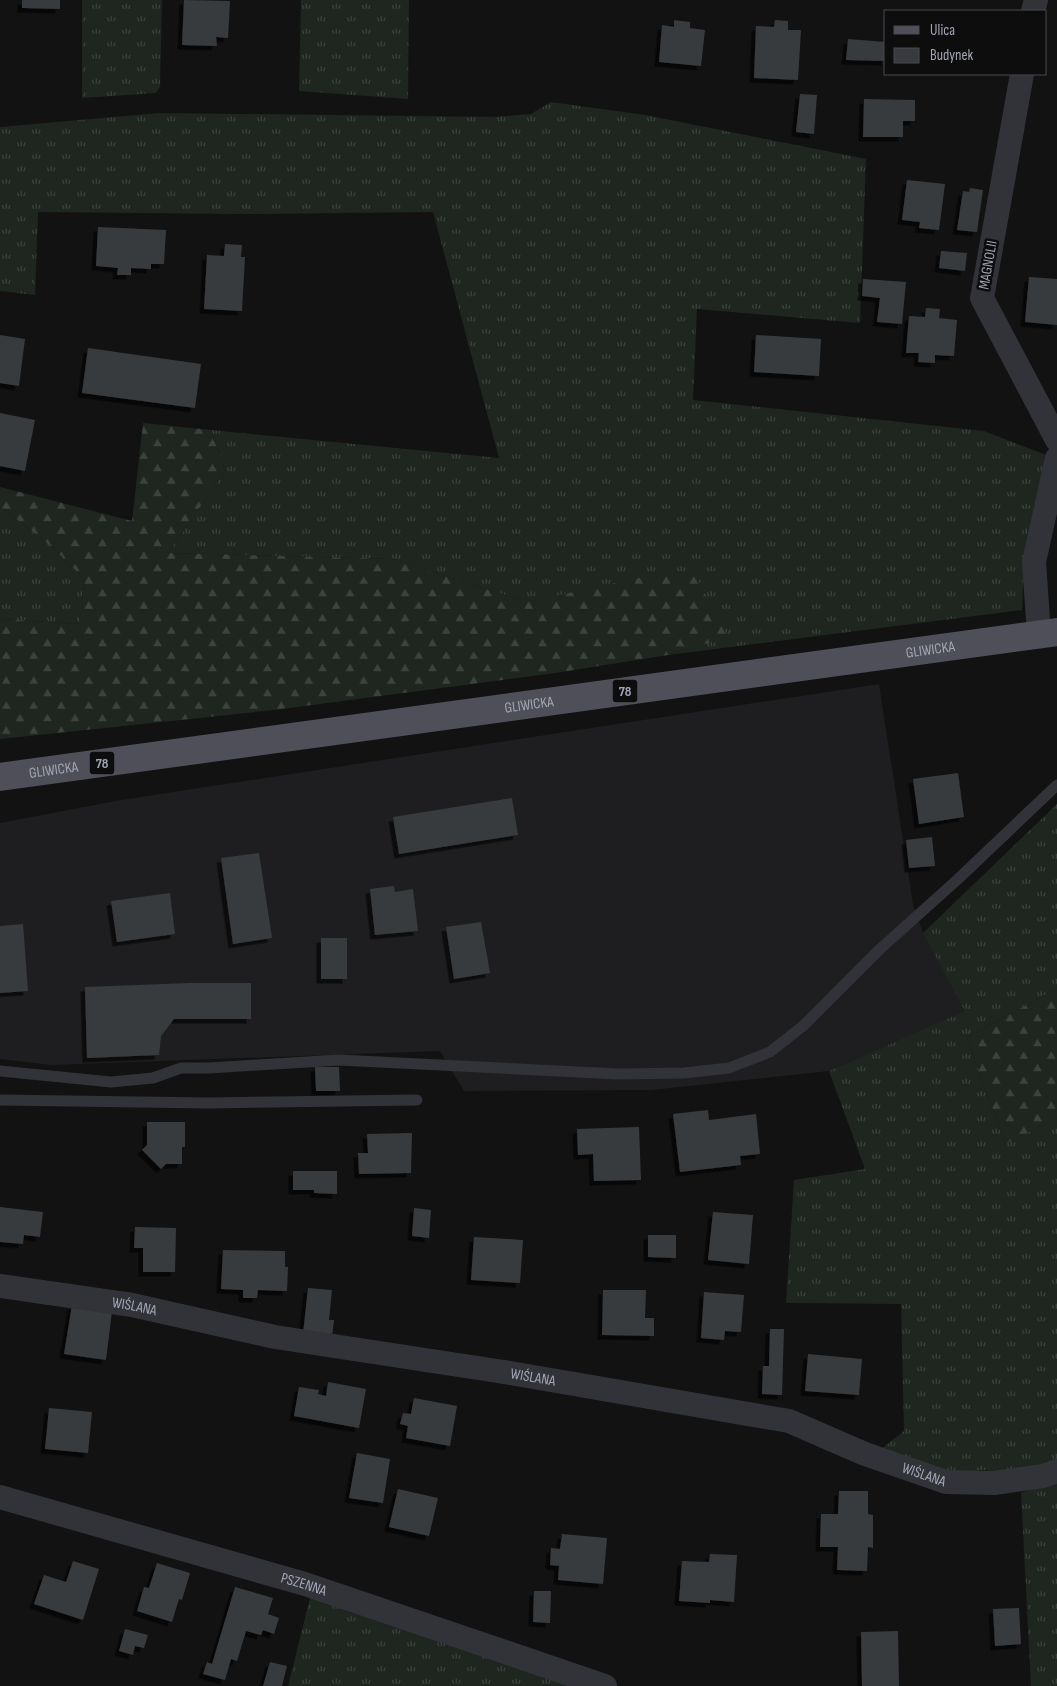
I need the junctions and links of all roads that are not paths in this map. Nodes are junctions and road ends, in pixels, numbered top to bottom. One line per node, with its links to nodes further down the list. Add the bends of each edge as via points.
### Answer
1 (1022, 75): 2 (street, MAGNOLII, via 982,298)
2 (1057, 440)
3 (1057, 458): 4 (street, via 1034,562)
4 (1048, 633): 5 (main road, GLIWICKA / 78)
5 (0, 777)
6 (1057, 785): 7 (lane, via 880,949 803,1026 770,1052 729,1068 684,1073 619,1074 339,1060 181,1068 153,1078 111,1082)
7 (0, 1071)
8 (0, 1100): 9 (lane, via 208,1103)
9 (417, 1100)
10 (0, 1286): 11 (street, WIŚLANA, via 132,1305 275,1337 789,1420 865,1454 946,1482 994,1483)
11 (1057, 1471)
12 (0, 1497): 13 (street, PSZENNA, via 306,1584)
13 (605, 1686)

